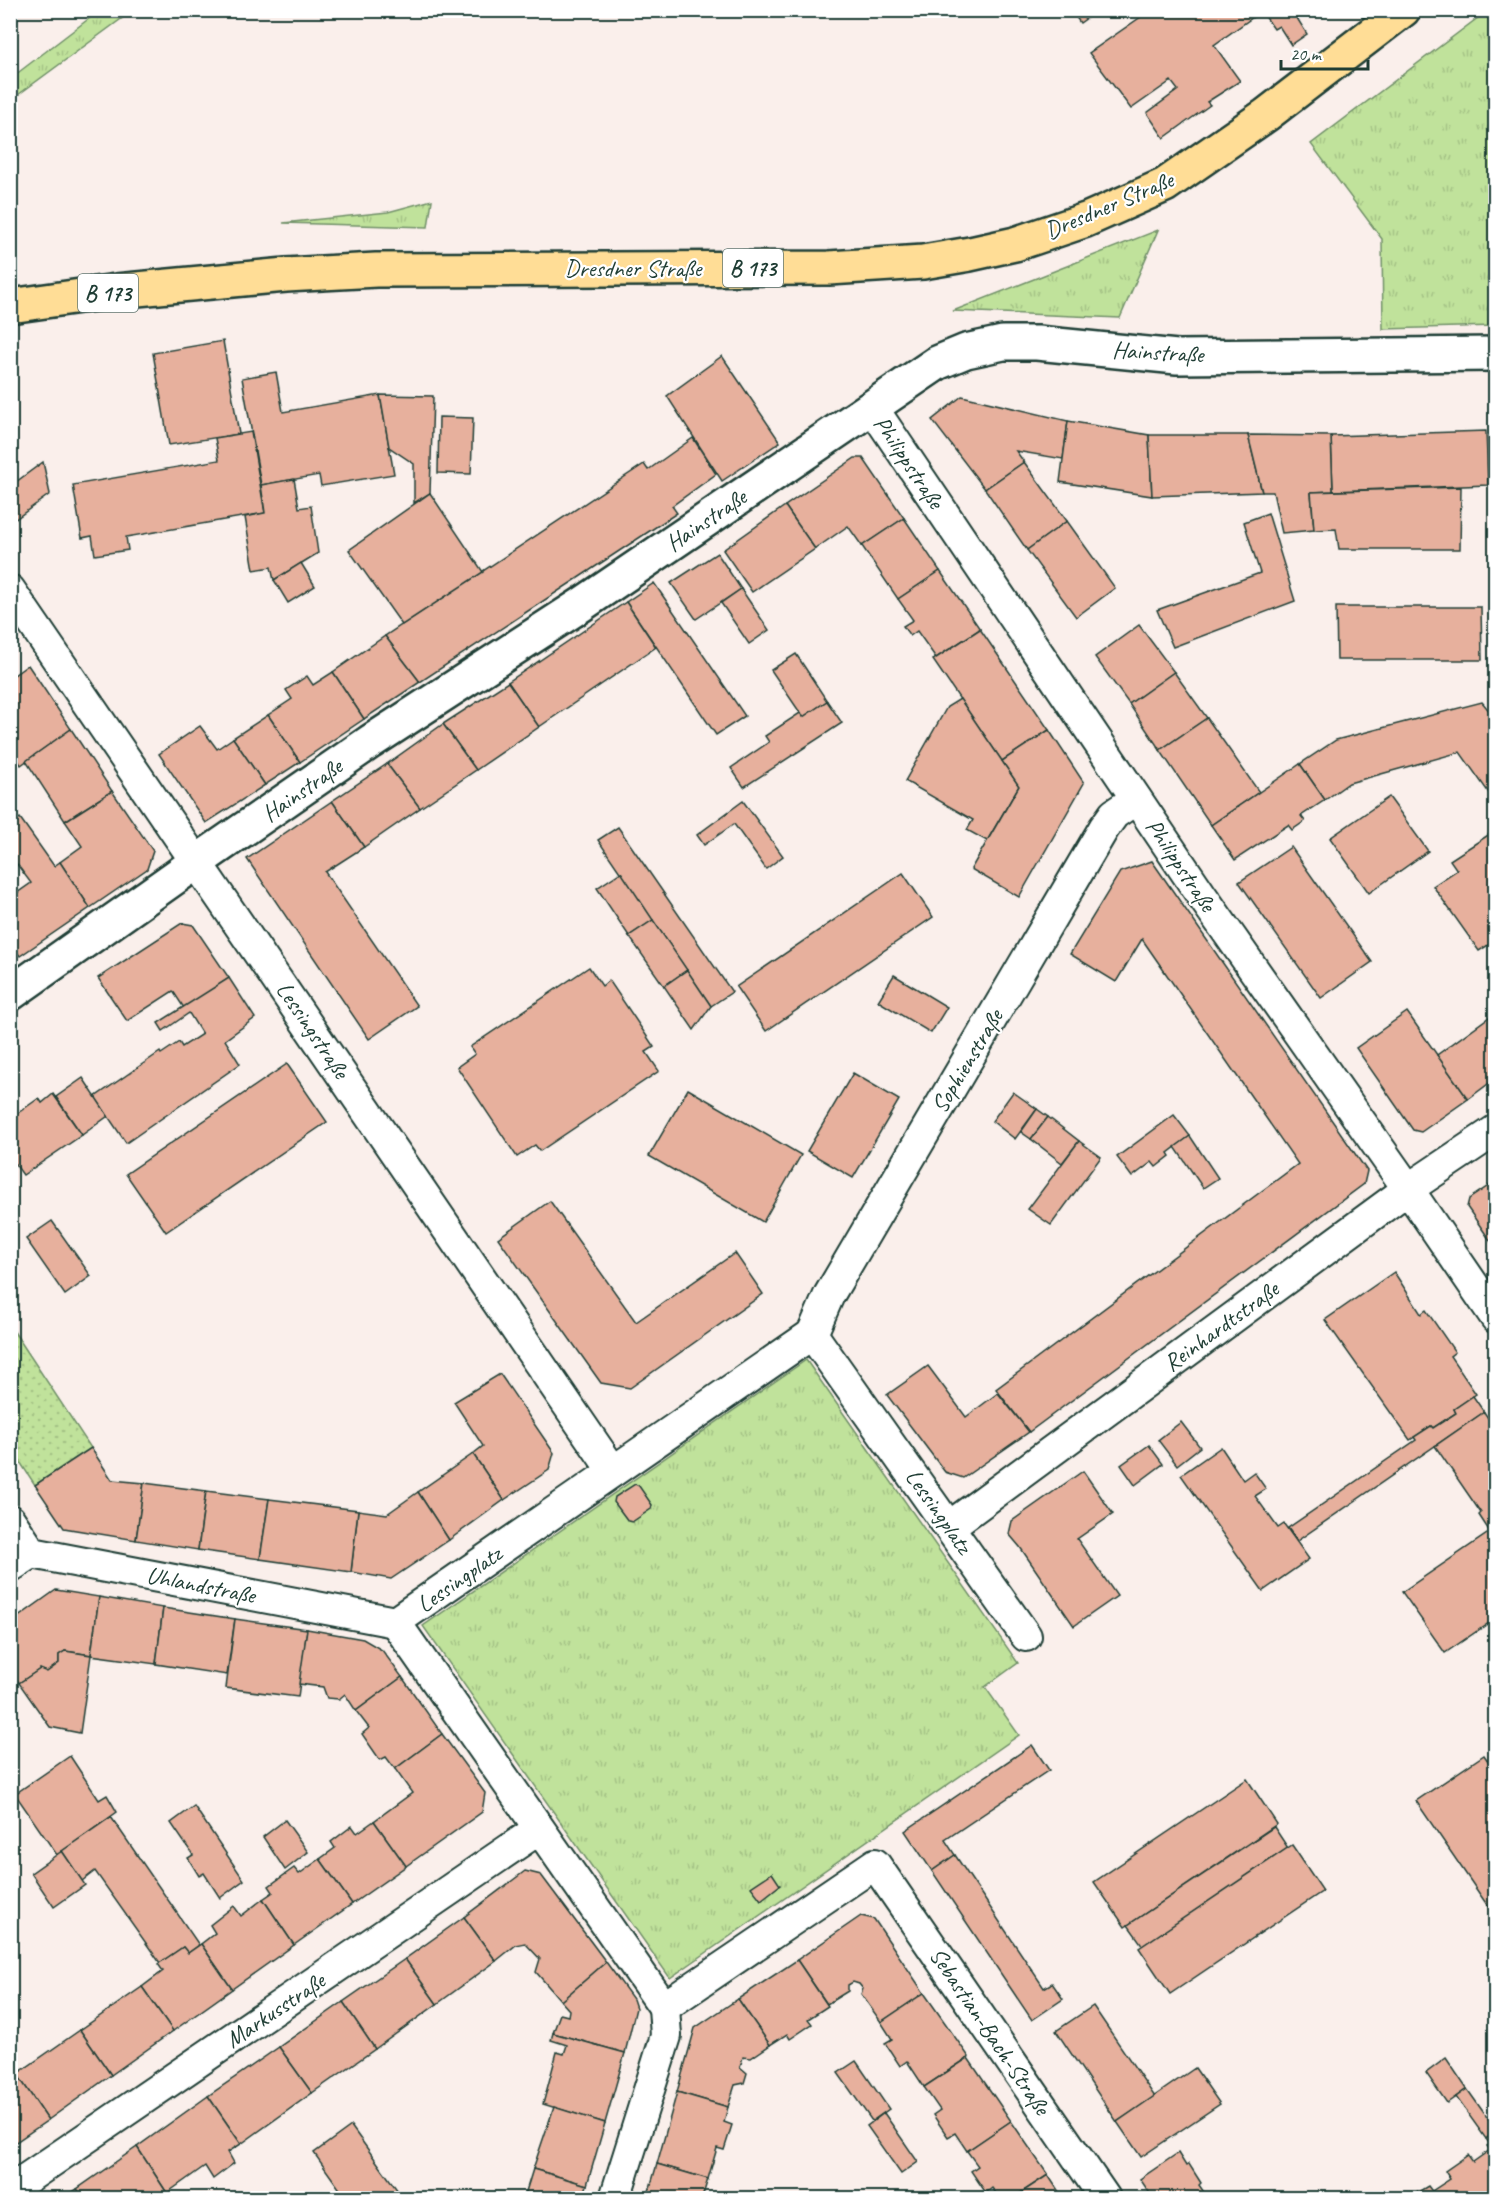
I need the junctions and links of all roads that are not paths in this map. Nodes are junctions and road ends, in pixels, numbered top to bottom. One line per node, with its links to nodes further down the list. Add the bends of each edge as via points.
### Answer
1 (1404, 10): 2 (main road, Dresdner Straße / B 173, via 1266,115 1165,185 1086,220 1015,244 970,254 923,262 829,268 467,268 331,273 116,291)
2 (10, 306)
3 (1496, 354): 4 (street, Hainstraße, via 1177,357 1004,342 937,363)
4 (872, 407): 6 (street, Philippstraße); 7 (street, Hainstraße)
5 (10, 590): 7 (street, Lessingstraße)
6 (1136, 799): 10 (street, Philippstraße); 12 (street, Sophienstraße, via 1114,814 1104,828 829,1295)
7 (198, 861): 8 (street, Hainstraße); 13 (street, Lessingstraße)
8 (10, 994)
9 (1496, 1130): 10 (street, Reinhardtstraße)
10 (1408, 1189): 11 (street, Philippstraße); 15 (street, Reinhardtstraße)
11 (1496, 1318)
12 (812, 1334): 13 (street, Lessingplatz); 15 (street, Lessingplatz)
13 (614, 1471): 17 (street, Lessingplatz)
14 (10, 1520): 16 (street)
15 (950, 1526): 18 (street, Lessingplatz)
16 (21, 1560): 17 (street, Uhlandstraße)
17 (395, 1622): 19 (street, Lessingplatz)
18 (1026, 1636)
19 (539, 1829): 20 (street, Lessingplatz); 21 (street, Markusstraße)
20 (664, 2007): 22 (street, via 666,2036); 23 (street, Sebastian-Bach-Straße, via 875,1864)
21 (10, 2190)
22 (615, 2199)
23 (1105, 2199)

